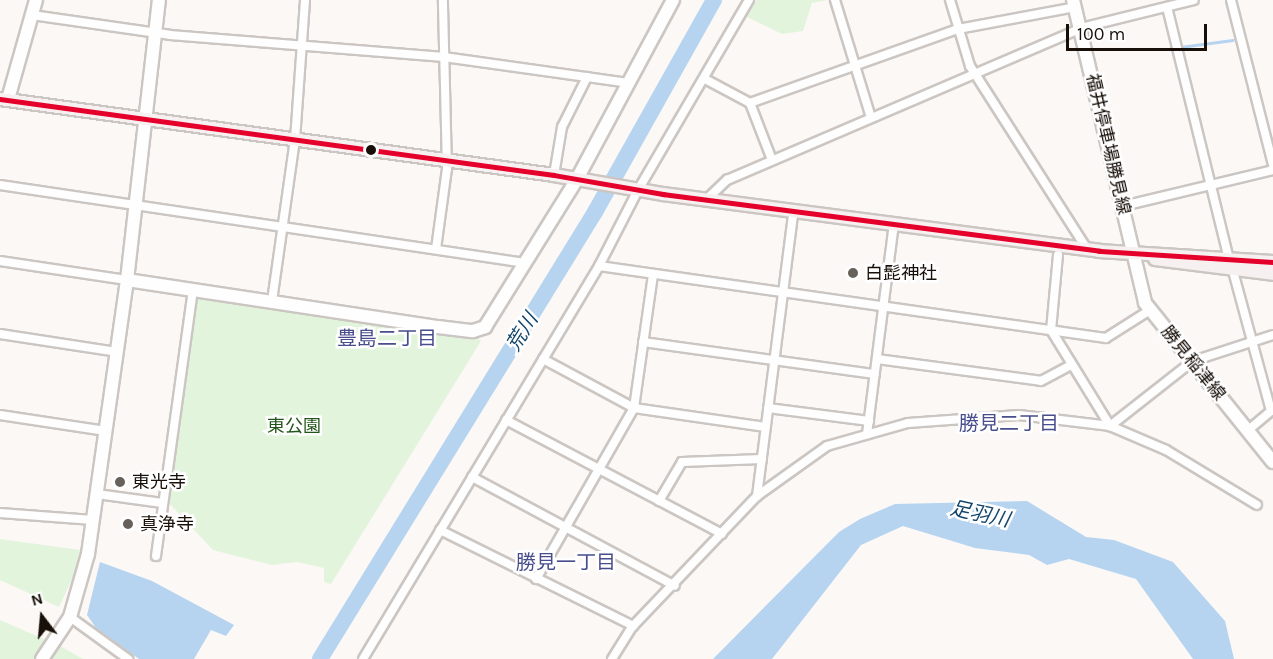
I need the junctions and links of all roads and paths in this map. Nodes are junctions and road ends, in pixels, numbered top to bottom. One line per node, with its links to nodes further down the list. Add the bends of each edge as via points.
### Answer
1 (36, 0): 13 (street)
2 (159, 0): 16 (street)
3 (305, 0): 17 (street)
4 (443, 0): 18 (street)
5 (673, 0): 23 (street)
6 (749, 0): 22 (street)
7 (834, 0): 19 (street)
8 (950, 0): 15 (street)
9 (1194, 0): 12 (street)
10 (1231, 0): 31 (street)
11 (1074, 3): 14 (street, 福井停車場勝見線); 15 (street)
12 (1167, 7): 14 (street); 36 (street)
13 (32, 15): 16 (street); 24 (street)
14 (1081, 28): 20 (street); 39 (street, 福井停車場勝見線)
15 (958, 29): 19 (street); 20 (street)
16 (154, 33): 17 (street); 27 (street)
17 (301, 48): 18 (street); 28 (street)
18 (444, 57): 21 (street); 30 (street)
19 (854, 64): 25 (street); 26 (street)
20 (977, 74): 26 (street); 45 (street)
21 (587, 77): 23 (street); 33 (street, via 562,127)
22 (705, 79): 25 (street); 37 (street)
23 (628, 83): 34 (street)
24 (4, 99): 27 (main road)
25 (750, 103): 29 (street)
26 (871, 118): 29 (street)
27 (143, 119): 28 (main road); 40 (street)
28 (295, 140): 30 (main road); 43 (street)
29 (772, 160): 38 (street, via 727,180)
30 (447, 161): 33 (main road); 44 (street)
31 (1273, 165)
32 (1273, 170): 36 (street)
33 (554, 175): 34 (main road)
34 (577, 179): 37 (main road); 50 (street)
35 (0, 185): 40 (street)
36 (1212, 185): 39 (street); 51 (street)
37 (635, 190): 38 (main road); 52 (street)
38 (707, 199): 41 (main road)
39 (1123, 206): 46 (street, 福井停車場勝見線)
40 (135, 207): 43 (street); 55 (street)
41 (794, 209): 42 (main road); 57 (street)
42 (894, 223): 45 (main road); 59 (street)
43 (283, 228): 44 (street); 58 (street)
44 (436, 249): 50 (street)
45 (1087, 249): 46 (main road)
46 (1133, 254): 51 (main road); 60 (street, 勝見稲津線)
47 (1058, 255): 61 (street)
48 (0, 261): 55 (street)
49 (1273, 262): 51 (main road)
50 (525, 263): 58 (street, via 485,327 473,331)
51 (1231, 265): 54 (main road); 64 (street)
52 (600, 266): 53 (street); 67 (street)
53 (653, 274): 57 (street); 65 (street)
54 (1273, 274)
55 (127, 280): 56 (street); 66 (street)
56 (193, 289): 58 (street); 90 (street)
57 (783, 292): 59 (street); 69 (street)
58 (272, 301)
59 (883, 307): 61 (street); 68 (street)
60 (1150, 310): 61 (street, via 1106,338); 70 (street, 勝見稲津線)
61 (1051, 330): 71 (street)
62 (0, 334): 66 (street)
63 (1273, 336): 64 (street)
64 (1252, 341): 70 (street); 80 (street, via 1271,411)
65 (643, 342): 69 (street); 73 (street)
66 (117, 352): 81 (street)
67 (543, 359): 73 (street); 76 (street)
68 (877, 359): 71 (street, via 1041,381); 72 (street)
69 (775, 360): 72 (street); 74 (street)
70 (1192, 360): 78 (street); 80 (street, 勝見稲津線)
71 (1071, 365): 78 (street)
72 (875, 374): 77 (street)
73 (634, 408): 79 (street); 85 (street)
74 (768, 408): 77 (street); 79 (street)
75 (0, 415): 81 (street)
76 (506, 420): 85 (street); 86 (street)
77 (869, 421): 82 (street)
78 (1110, 426): 82 (street, via 988,415 908,423); 91 (street, via 1166,450)
79 (766, 427): 83 (street)
80 (1248, 430): 84 (street, 勝見稲津線)
81 (106, 431): 87 (street)
82 (867, 434): 88 (street, via 827,446)
83 (762, 459): 88 (street); 89 (street, via 682,462)
84 (1273, 462)
85 (599, 469): 89 (street); 94 (street)
86 (472, 477): 94 (street); 95 (street)
87 (97, 494): 90 (street); 93 (street)
88 (757, 496): 96 (street)
89 (659, 501): 96 (street)
90 (162, 503): 97 (street)
91 (1257, 505)
92 (0, 513): 93 (street)
93 (93, 520): 100 (street, via 81,587)
94 (566, 527): 98 (street); 99 (street)
95 (440, 530): 98 (street); 104 (street)
96 (722, 534): 99 (street)
97 (156, 556)
98 (536, 579): 101 (street)
99 (675, 586): 101 (street)
100 (70, 617): 102 (street); 103 (street)
101 (633, 626): 105 (street)
102 (42, 659)
103 (128, 659)
104 (363, 659)
105 (612, 659)

